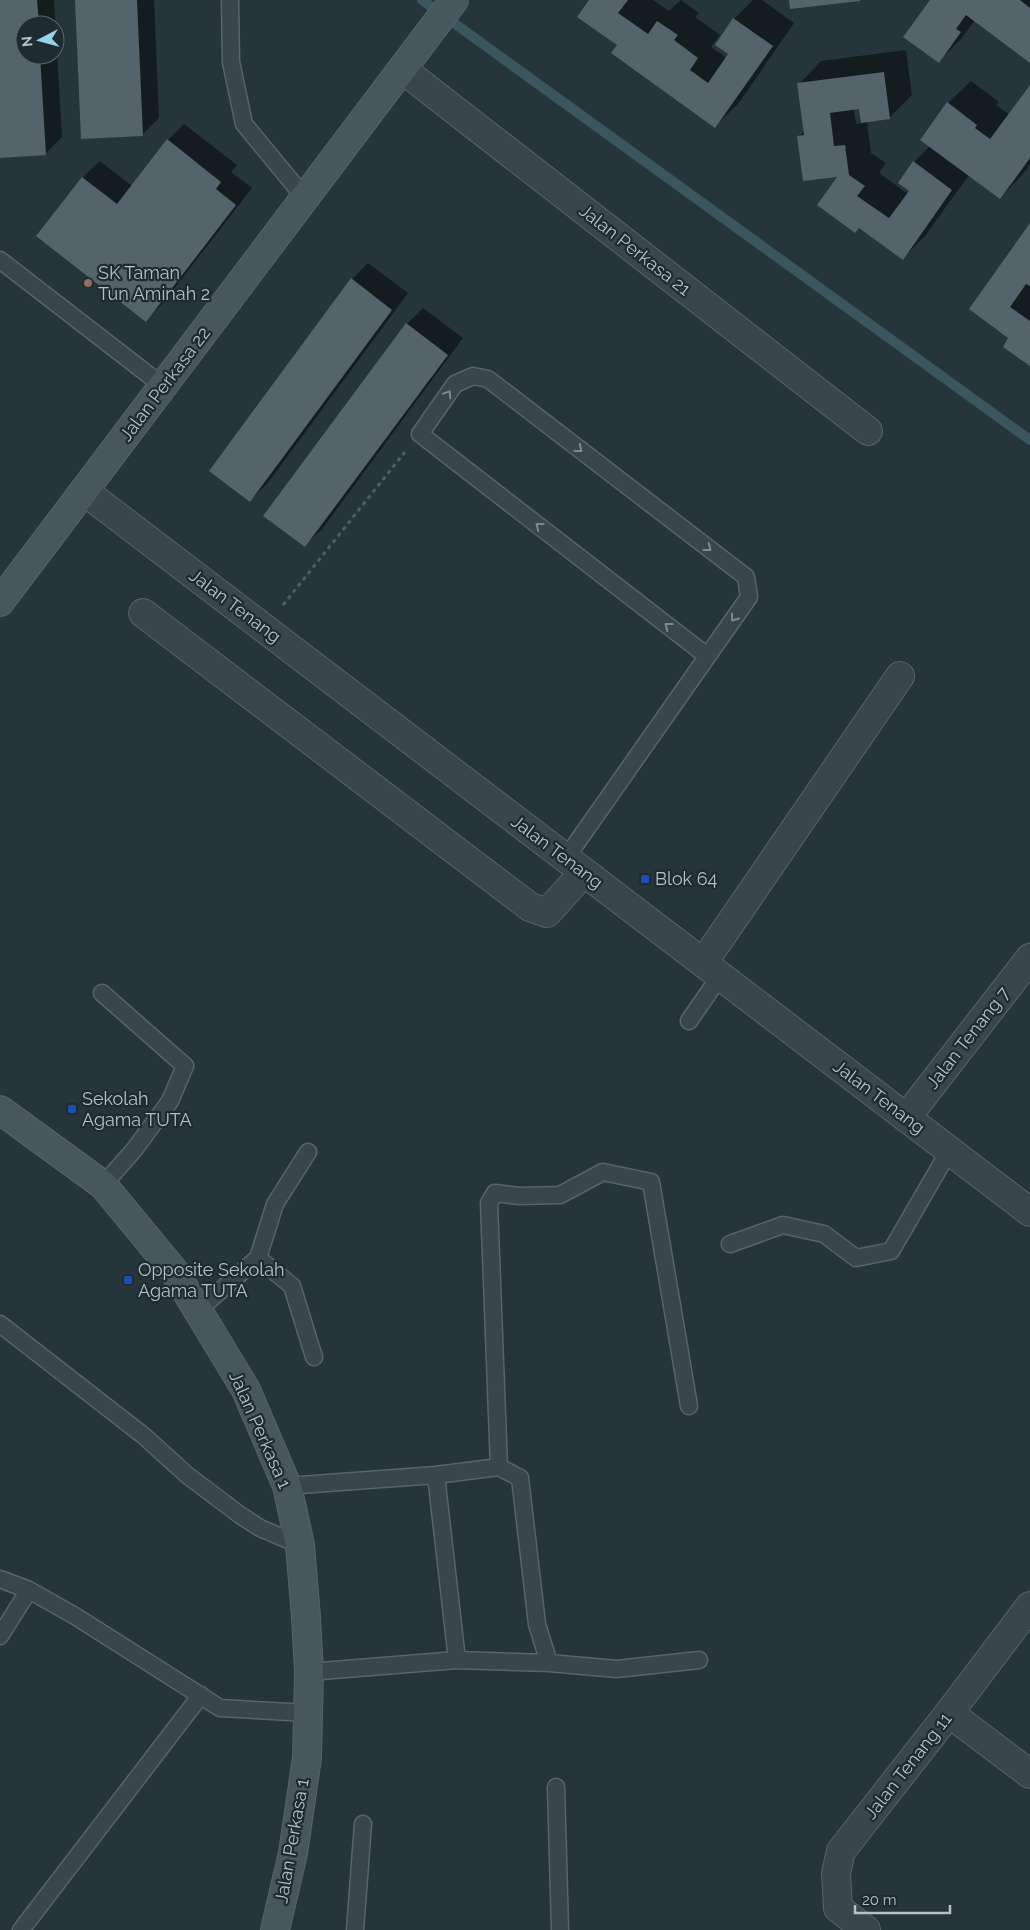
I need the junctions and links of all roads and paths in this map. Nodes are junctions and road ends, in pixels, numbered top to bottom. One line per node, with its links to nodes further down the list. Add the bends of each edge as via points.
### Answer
1 (230, 0): 4 (lane, via 230,62 244,124)
2 (454, 0): 3 (street, Jalan Perkasa 22)
3 (402, 69): 4 (street, Jalan Perkasa 22); 7 (street, Jalan Perkasa 21)
4 (305, 198): 6 (street, Jalan Perkasa 22)
5 (0, 260): 6 (lane)
6 (163, 386): 9 (street, Jalan Perkasa 22)
7 (868, 431)
8 (420, 434): 12 (path); 13 (lane, one-way to 8); 13 (lane, one-way to 13, via 455,384 473,376 488,379 746,577 749,597)
9 (84, 491): 10 (street, Jalan Perkasa 22); 12 (street, Jalan Tenang)
10 (0, 602)
11 (143, 613): 15 (street, via 530,907 547,913)
12 (264, 628): 15 (street, Jalan Tenang)
13 (707, 656): 15 (lane)
14 (900, 676): 17 (street)
15 (575, 865): 17 (street, Jalan Tenang)
16 (1030, 958): 21 (street, Jalan Tenang 7)
17 (712, 970): 19 (lane); 21 (street, Jalan Tenang)
18 (102, 993): 24 (lane, via 185,1066 170,1100 134,1150)
19 (689, 1021)
20 (0, 1110): 24 (street, Jalan Perkasa 1)
21 (906, 1118): 22 (street, Jalan Tenang)
22 (949, 1151): 25 (street, Jalan Tenang); 26 (lane, via 891,1251 856,1258 824,1234 784,1225)
23 (308, 1152): 27 (lane, via 275,1204)
24 (103, 1185): 28 (street, Jalan Perkasa 1, via 174,1271)
25 (1030, 1212)
26 (730, 1244)
27 (258, 1258): 28 (lane); 30 (lane, via 292,1286)
28 (198, 1310): 34 (street, Jalan Perkasa 1, via 246,1390)
29 (0, 1324): 35 (lane, via 240,1515 260,1528)
30 (314, 1357)
31 (689, 1406): 32 (lane, via 652,1182 603,1172 560,1195 495,1193 488,1203)
32 (499, 1467): 33 (lane); 42 (lane, via 520,1478 537,1624)
33 (436, 1475): 34 (lane); 40 (lane)
34 (287, 1486): 35 (street, Jalan Perkasa 1)
35 (300, 1545): 43 (street, Jalan Perkasa 1)
36 (0, 1579): 37 (lane)
37 (29, 1590): 39 (lane); 44 (lane)
38 (1030, 1606): 46 (street, Jalan Tenang 11)
39 (0, 1636)
40 (458, 1660): 42 (lane); 43 (lane)
41 (699, 1660): 42 (lane, via 617,1669)
42 (548, 1663)
43 (309, 1672): 45 (street, Jalan Perkasa 1)
44 (201, 1695): 45 (lane, via 220,1708); 50 (lane)
45 (308, 1713): 51 (street, Jalan Perkasa 1, via 307,1758 294,1844)
46 (949, 1713): 47 (street); 54 (street, Jalan Tenang 11, via 841,1852 836,1873 838,1908)
47 (1030, 1774)
48 (556, 1787): 53 (lane)
49 (363, 1824): 52 (lane)
50 (21, 1930)
51 (275, 1930)
52 (355, 1930)
53 (560, 1930)
54 (866, 1930)

